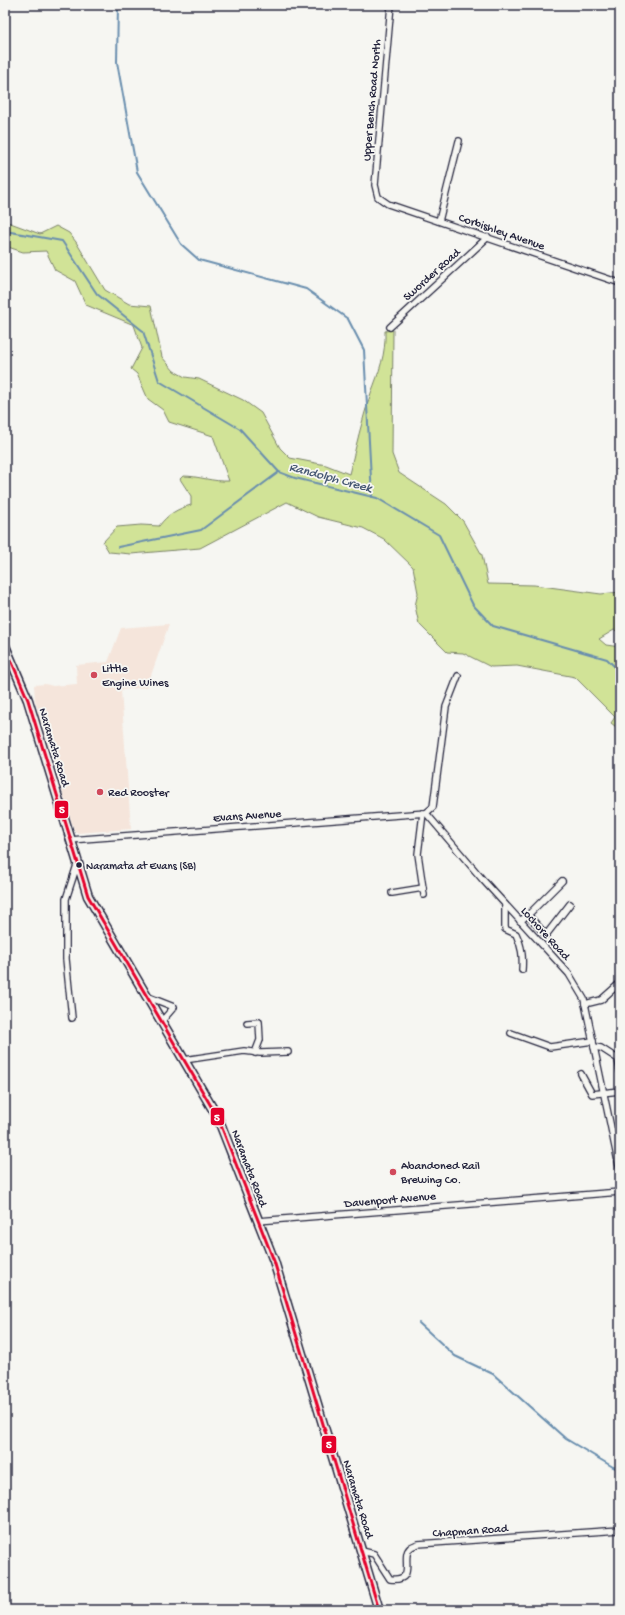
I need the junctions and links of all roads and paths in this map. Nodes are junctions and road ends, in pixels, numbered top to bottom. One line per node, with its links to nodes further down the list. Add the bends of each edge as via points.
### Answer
1 (391, 5): 3 (street, Upper Bench Road North, via 375,185)
2 (459, 141): 4 (street)
3 (378, 197): 4 (street, Corbishley Avenue, via 388,204)
4 (440, 221): 5 (street, Corbishley Avenue)
5 (488, 237): 6 (street, Corbishley Avenue); 7 (street, Sworder Road)
6 (620, 283)
7 (390, 327)
8 (5, 646): 11 (main road, Naramata Road, via 28,700)
9 (458, 676): 10 (street, via 446,707 433,807)
10 (424, 813): 11 (street, Evans Avenue); 14 (street, via 418,854); 18 (street, Lochore Road)
11 (70, 840): 12 (main road, Naramata Road)
12 (77, 865): 23 (main road, Naramata Road, via 88,896); 25 (street, via 66,899 66,959)
13 (562, 881): 19 (street)
14 (423, 888): 15 (street); 16 (street)
15 (392, 893)
16 (424, 895)
17 (570, 904): 19 (street, via 546,935)
18 (505, 905): 20 (street, Lochore Road); 21 (street, via 505,929 516,934 520,943 523,953)
19 (528, 915): 20 (street)
20 (520, 921): 24 (street, Lochore Road, via 569,974)
21 (522, 970)
22 (620, 983): 24 (street, via 601,1000)
23 (146, 996): 26 (main road, Naramata Road); 26 (street, via 174,1007)
24 (586, 1004): 29 (street, Lochore Road)
25 (72, 1018)
26 (161, 1022): 33 (main road, Naramata Road)
27 (247, 1023): 32 (street, via 259,1022 260,1040)
28 (511, 1033): 29 (street, via 550,1046)
29 (593, 1041): 30 (street, Lochore Road)
30 (594, 1047): 34 (street, via 601,1048 618,1059); 37 (street, Lochore Road)
31 (288, 1052): 32 (street)
32 (255, 1053): 33 (street, via 244,1051)
33 (184, 1060): 40 (main road, Naramata Road, via 218,1118)
34 (620, 1071)
35 (580, 1074): 37 (street, via 592,1094)
36 (620, 1091): 37 (street)
37 (604, 1093): 38 (street, Lochore Road)
38 (620, 1171)
39 (620, 1192): 40 (street, Davenport Avenue)
40 (258, 1221): 42 (main road, Naramata Road, via 282,1285)
41 (620, 1530): 42 (street, Chapman Road, via 418,1544 410,1547 407,1552 408,1569 404,1576 396,1580 385,1574 374,1554)
42 (362, 1551): 43 (main road, Naramata Road)
43 (379, 1610)

